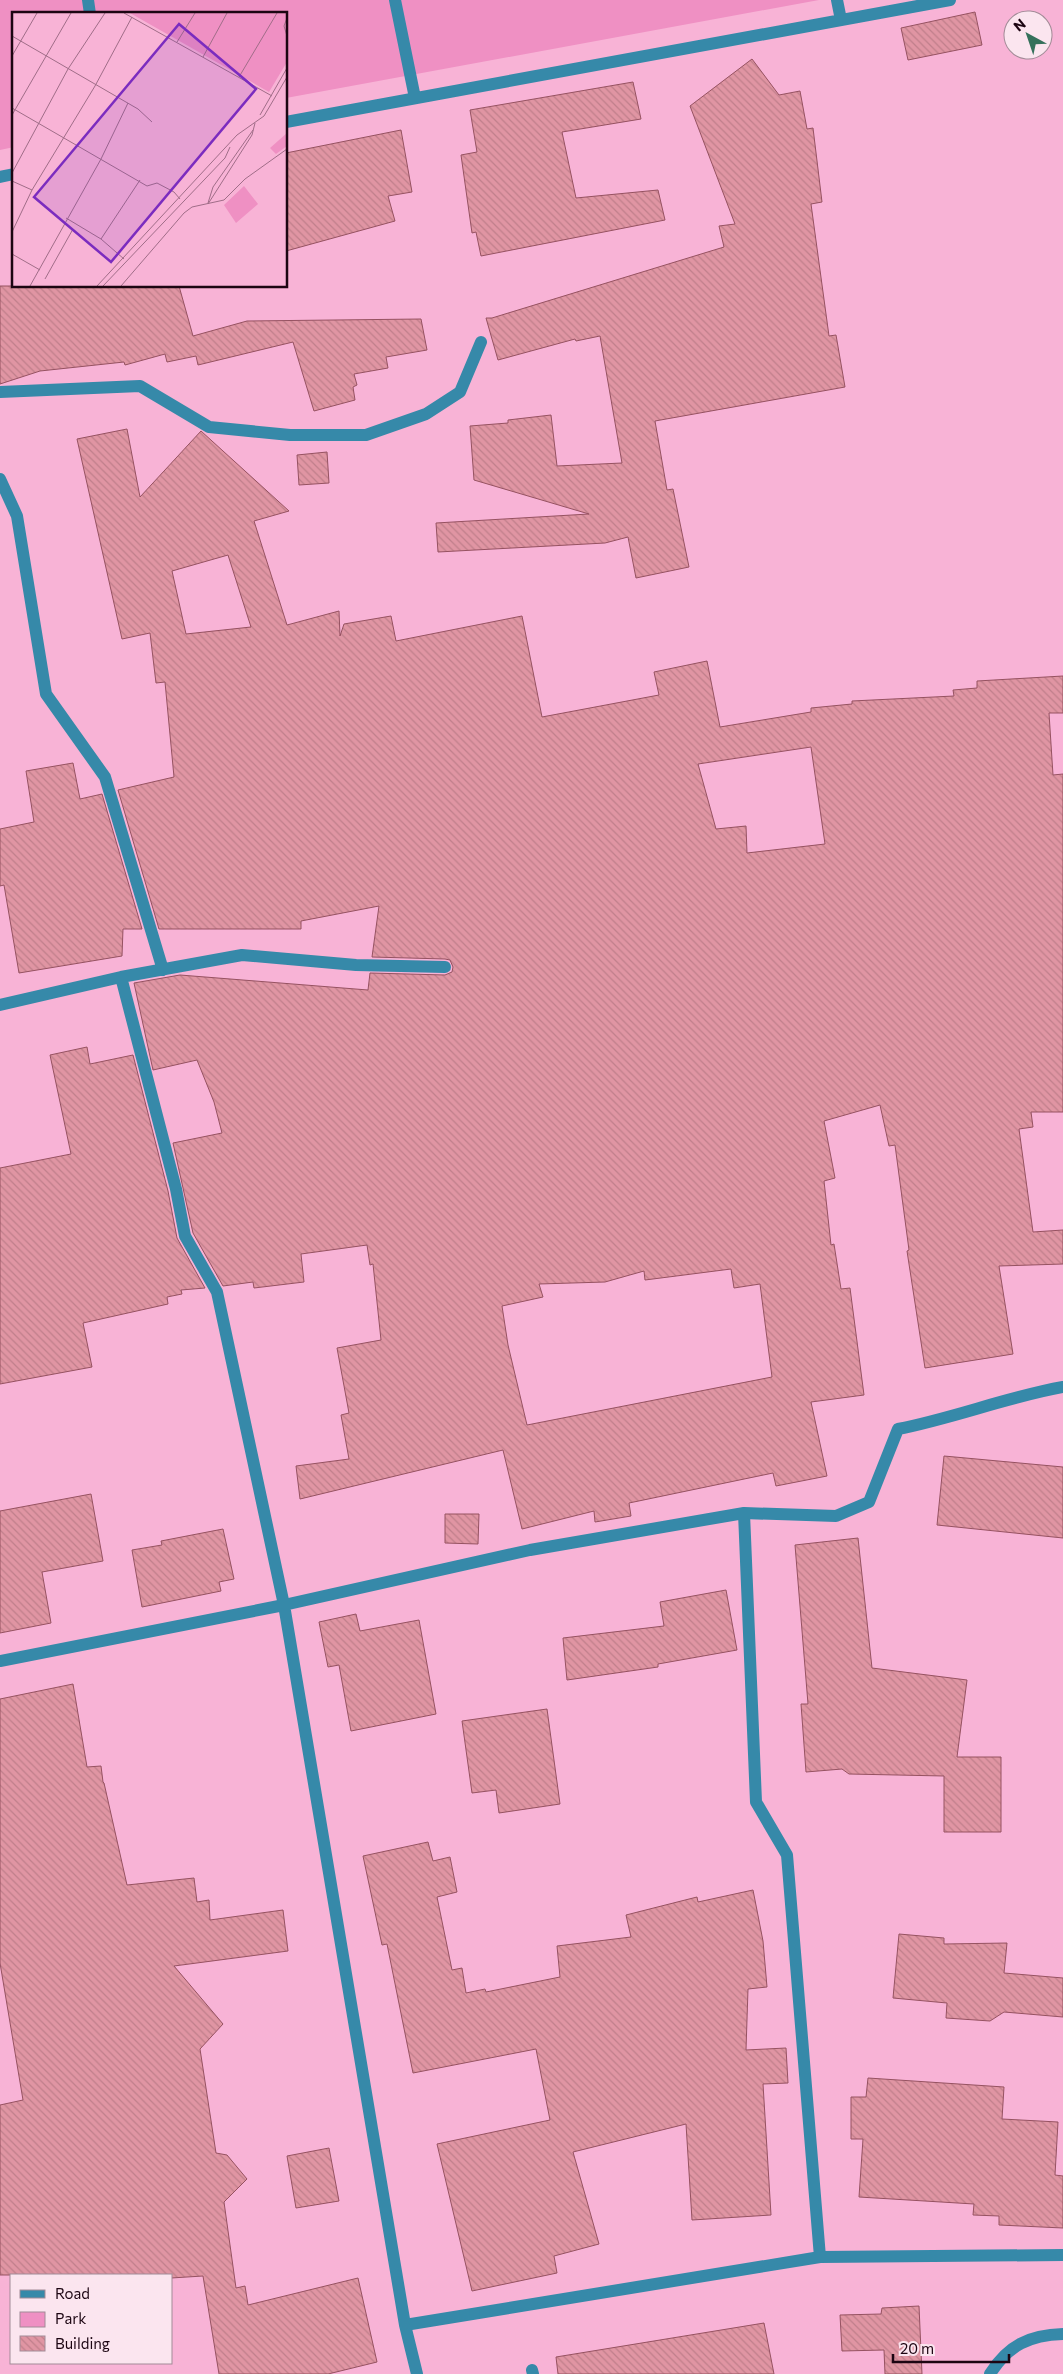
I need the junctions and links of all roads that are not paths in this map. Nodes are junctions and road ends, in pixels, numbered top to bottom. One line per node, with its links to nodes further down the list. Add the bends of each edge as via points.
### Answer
1 (395, 0): 5 (street)
2 (838, 0): 4 (street)
3 (950, 0): 4 (street)
4 (841, 20): 5 (street)
5 (415, 98): 6 (street)
6 (288, 122)
7 (481, 342): 8 (street, via 460,392 426,414 366,435 290,435 209,427 140,386)
8 (0, 392)
9 (0, 479): 11 (street, via 17,516 46,694 105,777)
10 (445, 967): 11 (street, via 356,965 242,955)
11 (163, 970): 12 (street)
12 (121, 977): 13 (street); 16 (street, via 176,1189 185,1236 217,1292)
13 (0, 1005)
14 (1063, 1387): 15 (street, via 898,1429 869,1502 836,1516)
15 (744, 1513): 16 (street, via 530,1550); 19 (street, via 756,1802 787,1855)
16 (284, 1605): 17 (street); 20 (street)
17 (0, 1661)
18 (1063, 2255): 19 (street)
19 (820, 2257): 20 (street)
20 (405, 2326): 22 (street)
21 (1063, 2334): 23 (street, via 1043,2335 1018,2344 1000,2359)
22 (417, 2374)
23 (990, 2374)

